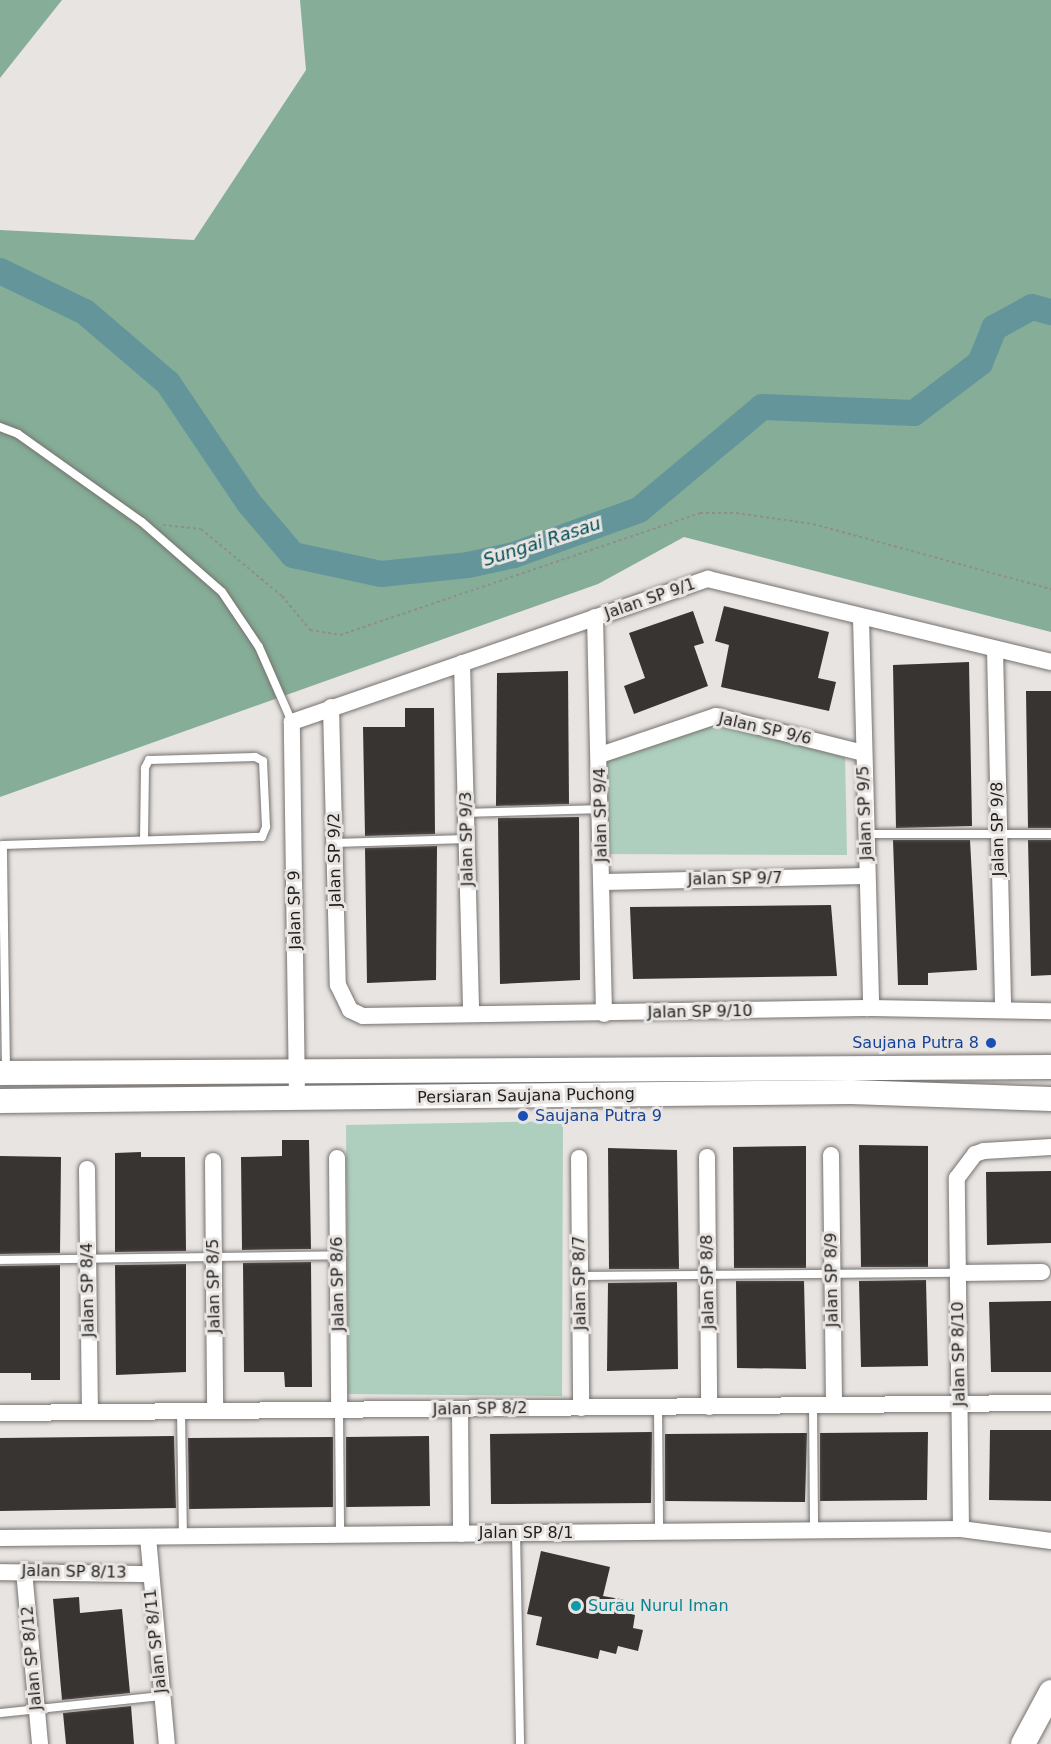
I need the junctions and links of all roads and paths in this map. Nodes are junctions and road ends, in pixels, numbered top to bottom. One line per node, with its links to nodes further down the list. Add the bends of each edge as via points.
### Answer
1 (0, 427): 2 (lane, via 18,434)
2 (142, 522): 3 (path, via 201,528 282,596 310,630 340,635 700,513 736,513 813,524); 10 (lane, via 222,592 259,647)
3 (1051, 589)
4 (595, 617): 5 (street, Jalan SP 9/1, via 708,579); 8 (street, Jalan SP 9/1); 12 (street, Jalan SP 9/4)
5 (861, 618): 6 (street, Jalan SP 9/1); 11 (street, Jalan SP 9/5)
6 (995, 650): 7 (street, Jalan SP 9/1); 15 (street, Jalan SP 9/8)
7 (1051, 662)
8 (462, 663): 9 (street, Jalan SP 9/1); 14 (street, Jalan SP 9/3)
9 (332, 707): 10 (street, Jalan SP 9/1); 20 (street, Jalan SP 9/2)
10 (292, 722): 32 (street, Jalan SP 9)
11 (863, 753): 12 (street, Jalan SP 9/6, via 716,716); 16 (street, Jalan SP 9/5)
12 (600, 755): 13 (street, Jalan SP 9/4)
13 (601, 809): 14 (lane); 22 (street, Jalan SP 9/4)
14 (467, 813): 18 (street, Jalan SP 9/3)
15 (998, 833): 16 (lane); 17 (lane); 25 (street, Jalan SP 9/8)
16 (867, 834): 21 (street, Jalan SP 9/5)
17 (1051, 834)
18 (467, 839): 20 (lane); 28 (street, Jalan SP 9/3)
19 (144, 840): 19 (lane, via 262,837 266,827 263,761 255,757 149,760 145,768); 23 (lane, via 3,845)
20 (334, 843): 26 (street, Jalan SP 9/2, via 338,985)
21 (867, 876): 22 (street, Jalan SP 9/7); 24 (street, Jalan SP 9/5)
22 (602, 882): 29 (street, Jalan SP 9/4)
23 (2, 952): 30 (lane)
24 (871, 1008): 25 (street, Jalan SP 9/10); 29 (street, Jalan SP 9/10)
25 (1003, 1008): 27 (street, Jalan SP 9/10)
26 (350, 1010): 28 (street, Jalan SP 9/10, via 370,1017)
27 (1051, 1011)
28 (471, 1014): 29 (street, Jalan SP 9/10)
29 (604, 1014)
30 (3, 1022): 33 (lane)
31 (1051, 1067): 32 (street, Persiaran Saujana Puchong)
32 (298, 1071): 33 (street, Persiaran Saujana Puchong); 34 (street, Jalan SP 9)
33 (3, 1073)
34 (297, 1097): 35 (street, Persiaran Saujana Puchong, via 851,1092); 36 (street, Persiaran Saujana Puchong)
35 (1051, 1099)
36 (0, 1101)
37 (1051, 1147): 49 (street, Jalan SP 8/10, via 984,1151 975,1154 957,1178)
38 (831, 1155): 50 (street, Jalan SP 8/9)
39 (707, 1157): 51 (street, Jalan SP 8/8)
40 (337, 1158): 44 (street, Jalan SP 8/6)
41 (579, 1158): 52 (street, Jalan SP 8/7)
42 (213, 1161): 45 (street, Jalan SP 8/5)
43 (87, 1168): 46 (street, Jalan SP 8/4)
44 (338, 1255): 45 (lane); 61 (street, Jalan SP 8/6)
45 (214, 1257): 46 (lane); 62 (street, Jalan SP 8/5)
46 (88, 1259): 47 (lane); 63 (street, Jalan SP 8/4)
47 (0, 1260)
48 (1042, 1272): 49 (street)
49 (958, 1273): 50 (lane); 53 (street, Jalan SP 8/10)
50 (832, 1274): 51 (lane); 56 (street, Jalan SP 8/9)
51 (708, 1275): 52 (lane); 58 (street, Jalan SP 8/8)
52 (580, 1276): 59 (street, Jalan SP 8/7)
53 (960, 1404): 54 (street, Jalan SP 8/2); 56 (street, Jalan SP 8/2); 66 (street, Jalan SP 8/10)
54 (1051, 1404)
55 (813, 1406): 56 (street, Jalan SP 8/2); 58 (street, Jalan SP 8/2); 67 (lane)
56 (834, 1406)
57 (658, 1407): 58 (street, Jalan SP 8/2); 59 (street, Jalan SP 8/2); 68 (lane)
58 (709, 1407)
59 (582, 1408): 60 (street, Jalan SP 8/2)
60 (460, 1409): 61 (street, Jalan SP 8/2); 70 (street)
61 (339, 1410): 62 (street, Jalan SP 8/2); 71 (lane)
62 (215, 1411): 64 (street, Jalan SP 8/2)
63 (90, 1412): 64 (street, Jalan SP 8/2); 65 (street, Jalan SP 8/2)
64 (181, 1412): 73 (lane)
65 (0, 1413)
66 (961, 1529): 67 (street, Jalan SP 8/1); 75 (street, Jalan SP 8/1)
67 (814, 1531): 68 (street, Jalan SP 8/1)
68 (659, 1532): 69 (street, Jalan SP 8/1)
69 (516, 1533): 70 (street, Jalan SP 8/1); 85 (lane)
70 (461, 1534): 71 (street, Jalan SP 8/1)
71 (340, 1535): 73 (street, Jalan SP 8/1)
72 (148, 1537): 73 (street, Jalan SP 8/1); 74 (street, Jalan SP 8/1); 78 (street, Jalan SP 8/11)
73 (183, 1537)
74 (0, 1538)
75 (1051, 1541)
76 (24, 1571): 77 (street, Jalan SP 8/13); 78 (street, Jalan SP 8/13); 81 (street, Jalan SP 8/12)
77 (0, 1572)
78 (149, 1574): 80 (street, Jalan SP 8/11)
79 (1051, 1692): 86 (street)
80 (162, 1696): 81 (lane); 84 (street, Jalan SP 8/11)
81 (36, 1709): 82 (lane); 83 (street, Jalan SP 8/12)
82 (0, 1713)
83 (40, 1744)
84 (167, 1744)
85 (520, 1744)
86 (1023, 1744)

